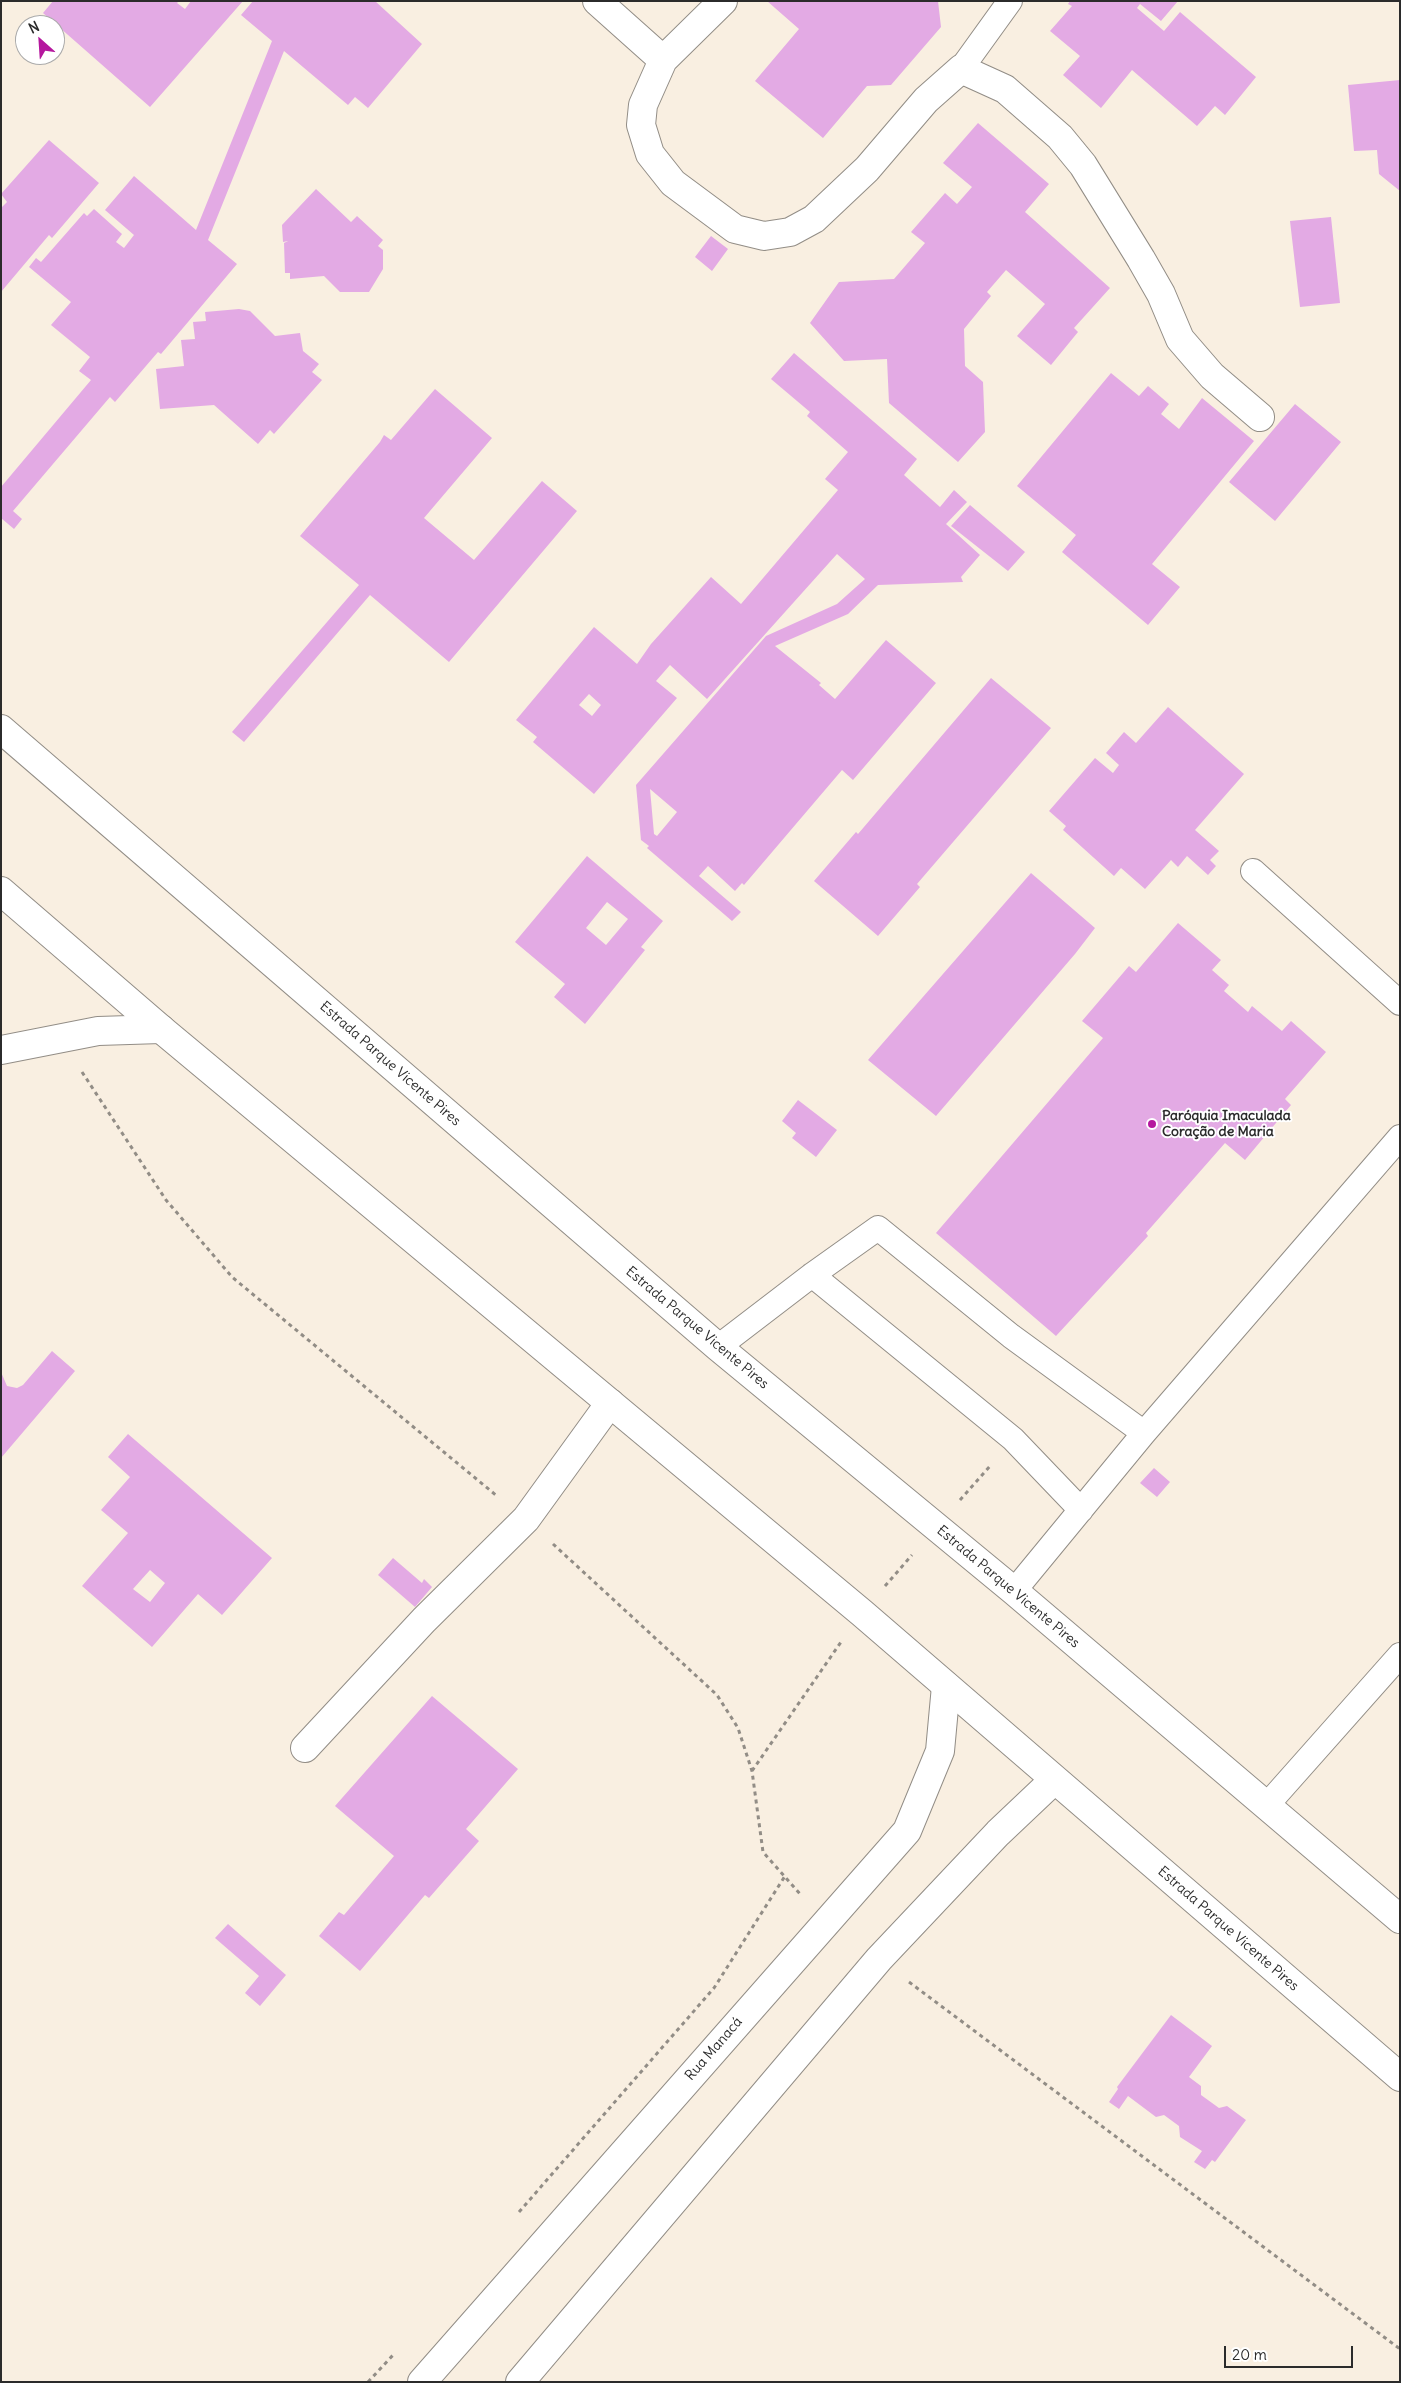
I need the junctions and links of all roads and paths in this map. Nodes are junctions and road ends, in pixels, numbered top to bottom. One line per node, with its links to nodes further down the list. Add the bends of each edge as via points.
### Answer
1 (597, 1): 4 (main road)
2 (723, 1): 4 (main road)
3 (1010, 1): 5 (lane)
4 (663, 60): 5 (main road, via 644,105 641,126 650,154 673,183 735,229 764,236 790,232 814,220 867,170 926,100)
5 (961, 69): 6 (main road, via 1005,89 1060,137 1083,165 1141,259 1161,294 1180,339 1212,376)
6 (1260, 417)
7 (1, 729): 16 (main road, Estrada Parque Vicente Pires)
8 (1253, 871): 10 (lane)
9 (1, 891): 11 (main road, Estrada Parque Vicente Pires)
10 (1400, 1003)
11 (162, 1029): 12 (main road, via 98,1031); 17 (main road, Estrada Parque Vicente Pires)
12 (44, 1043): 13 (main road); 20 (path, via 82,1072 166,1200 232,1277)
13 (1, 1050)
14 (1400, 1137): 18 (lane)
15 (812, 1275): 16 (lane); 18 (lane, via 878,1228 1011,1336); 19 (lane, via 1013,1439)
16 (718, 1347): 21 (main road, Estrada Parque Vicente Pires)
17 (610, 1403): 20 (main road); 23 (main road, Estrada Parque Vicente Pires)
18 (1144, 1433): 19 (lane)
19 (1081, 1510): 21 (lane)
20 (526, 1520): 24 (main road, via 424,1620); 27 (path, via 717,1695 738,1728 752,1771 763,1852)
21 (1014, 1591): 26 (main road, Estrada Parque Vicente Pires)
22 (1400, 1655): 26 (lane)
23 (946, 1686): 25 (main road, Estrada Parque Vicente Pires); 29 (main road, Rua Manacá, via 940,1751 907,1831)
24 (306, 1748)
25 (1054, 1780): 30 (main road, via 998,1833); 31 (main road, Estrada Parque Vicente Pires)
26 (1267, 1805): 28 (main road, Estrada Parque Vicente Pires)
27 (785, 1876): 29 (path); 32 (path, via 714,1988)
28 (1400, 1919)
29 (826, 1921): 36 (main road, Rua Manacá)
30 (879, 1960): 34 (path); 37 (main road)
31 (1400, 2077)
32 (517, 2214)
33 (400, 2348): 35 (path)
34 (1400, 2348)
35 (368, 2382)
36 (422, 2382)
37 (520, 2382)

